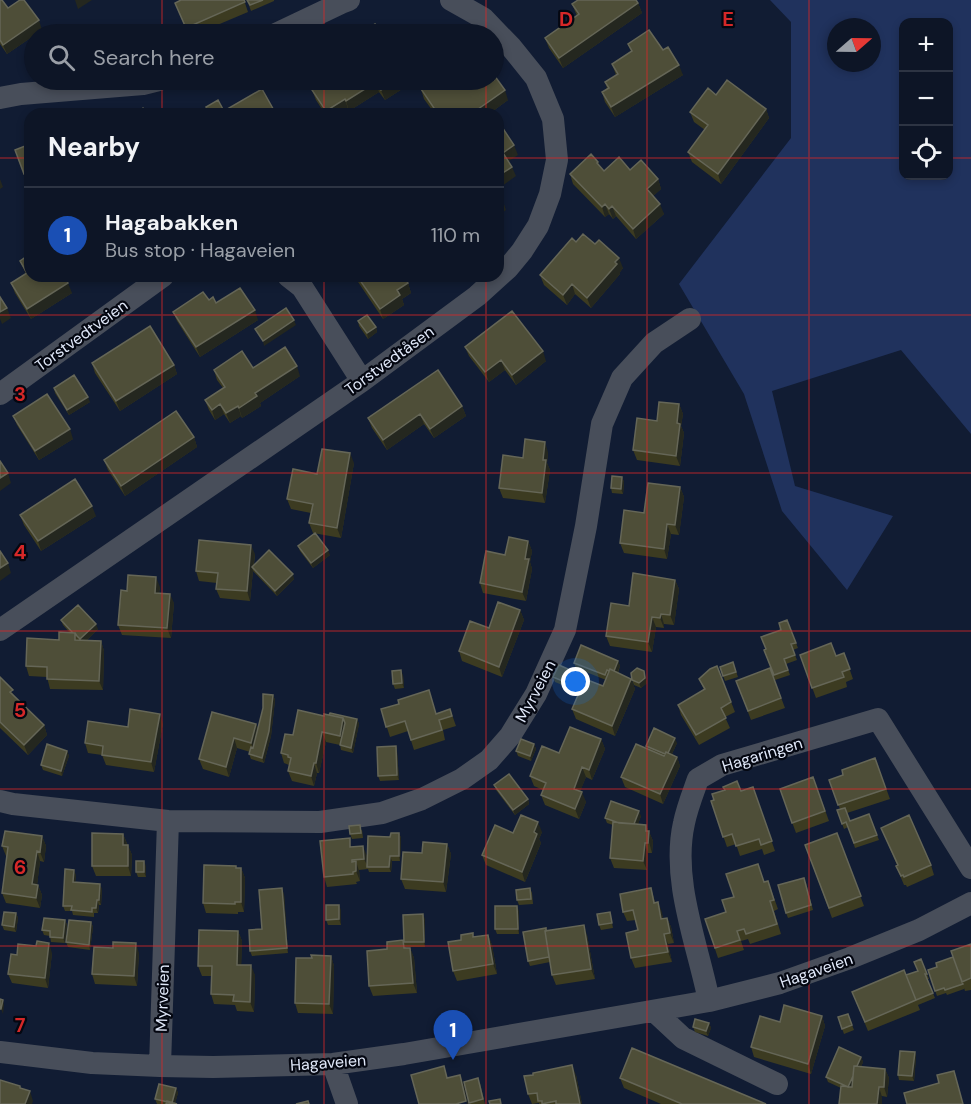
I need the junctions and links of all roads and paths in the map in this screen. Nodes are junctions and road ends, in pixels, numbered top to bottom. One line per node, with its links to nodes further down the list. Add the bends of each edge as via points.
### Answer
1 (349, 0): 3 (street)
2 (451, 0): 4 (street, Torstvedtåsen)
3 (297, 24)
4 (489, 24)
5 (504, 40): 8 (street, Torstvedtåsen, via 536,78 553,119 557,160 538,226)
6 (69, 90): 7 (street)
7 (0, 97)
8 (504, 272)
9 (155, 282): 14 (street, Torstvedtveien)
10 (296, 282): 13 (street)
11 (492, 282): 13 (street, Torstvedtåsen)
12 (690, 319): 17 (street, Myrveien, via 654,343 622,378 602,424 565,630 536,694 510,736 489,760 462,780 422,800 382,813 320,822)
13 (362, 381): 15 (street, Torstvedtåsen)
14 (0, 394)
15 (0, 630)
16 (0, 801): 17 (street, Myrveien)
17 (168, 821): 24 (street, Myrveien)
18 (971, 868): 20 (street, Hagaringen, via 878,719 722,765 698,779 683,824 680,858 684,897)
19 (971, 903): 20 (street, Hagaveien, via 919,930 850,958 780,983)
20 (709, 1002): 21 (street, Hagaveien)
21 (654, 1011): 23 (street, Hagaveien); 25 (street, via 683,1038)
22 (0, 1052): 24 (street, Hagaveien)
23 (333, 1064): 24 (street, Hagaveien); 26 (street)
24 (160, 1066)
25 (777, 1084)
26 (347, 1104)

